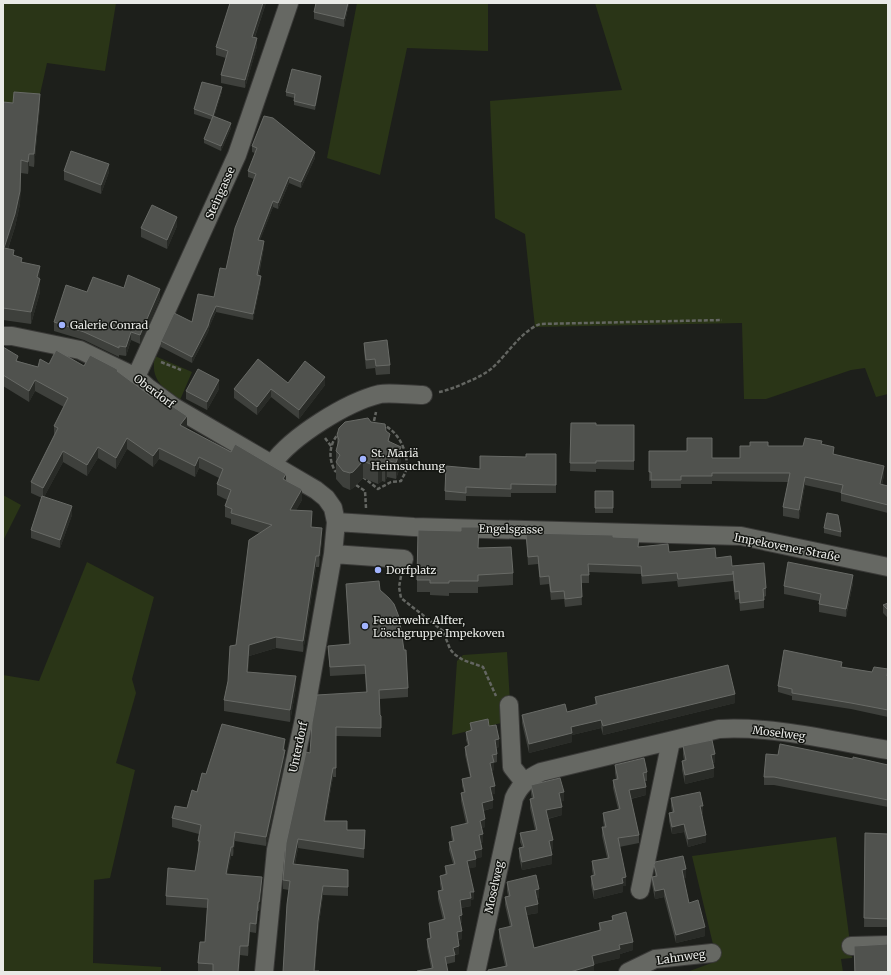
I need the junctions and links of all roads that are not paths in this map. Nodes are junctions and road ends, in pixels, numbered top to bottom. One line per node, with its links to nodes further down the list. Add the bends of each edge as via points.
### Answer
1 (289, 3): 3 (street, Steingasse, via 237,155)
2 (3, 336): 3 (street, Oberdorf, via 80,350)
3 (136, 377): 5 (street, Oberdorf, via 174,407)
4 (423, 395): 5 (street, via 381,394 353,403 290,444)
5 (272, 464): 6 (street, Oberdorf, via 326,498 333,508)
6 (336, 522): 7 (street, Engelsgasse); 8 (street, Unterdorf)
7 (638, 533): 10 (street, Impekovener Straße, via 741,536)
8 (333, 554): 9 (street); 19 (street, Unterdorf, via 304,719 276,850)
9 (404, 559)
10 (888, 567)
11 (509, 705): 14 (street, via 512,767)
12 (670, 741): 13 (street, Moselweg, via 719,729 736,728 785,732); 14 (street, Moselweg, via 541,772); 15 (street)
13 (888, 750)
14 (524, 782): 20 (street, Moselweg, via 514,798)
15 (640, 890)
16 (888, 945): 17 (street)
17 (851, 946)
18 (712, 952): 21 (street, Lahnweg, via 655,960)
19 (264, 972)
20 (476, 972)
21 (628, 972)

